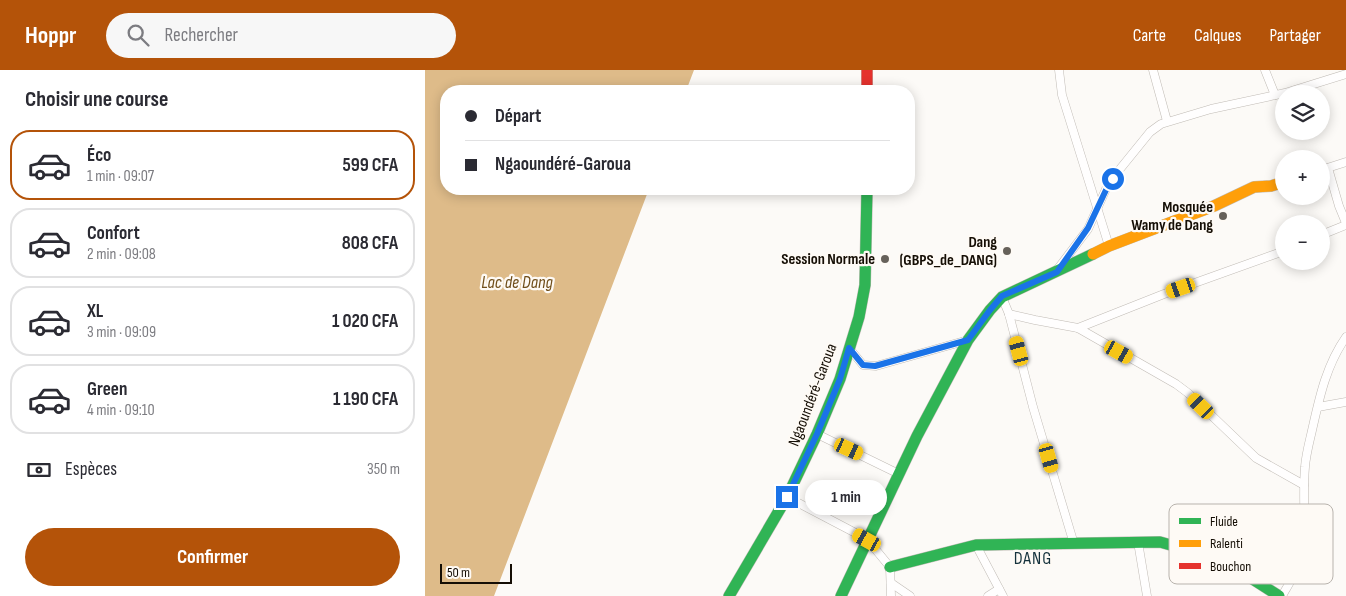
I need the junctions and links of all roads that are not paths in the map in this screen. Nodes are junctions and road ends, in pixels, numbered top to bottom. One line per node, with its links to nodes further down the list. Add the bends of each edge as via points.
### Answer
1 (867, 70): 6 (main road)
2 (1059, 70): 15 (street, via 1062,95)
3 (1153, 70): 9 (street)
4 (1265, 70): 8 (street)
5 (1346, 74): 7 (street)
6 (867, 85)
7 (1311, 85)
8 (1275, 95): 9 (street)
9 (1167, 121): 15 (street, via 1150,132 1138,146 1106,190)
10 (1346, 162): 11 (street)
11 (1330, 167)
12 (1330, 182): 16 (street)
13 (1275, 185): 18 (main road, via 1244,191 1214,206)
14 (867, 195): 26 (main road, Ngaoundéré-Garoua, via 865,285)
15 (1097, 209): 18 (street); 20 (street, via 1088,228)
16 (1346, 224): 17 (street)
17 (1330, 231)
18 (1109, 246): 20 (main road)
19 (1275, 254): 23 (street)
20 (1057, 272): 21 (main road)
21 (1002, 296): 22 (street); 25 (main road)
22 (1009, 314): 23 (street); 36 (street)
23 (1078, 328): 31 (street, via 1176,384 1256,458)
24 (1346, 337): 28 (street, via 1329,369)
25 (968, 340): 26 (street, via 875,366 863,365); 30 (main road)
26 (849, 348): 29 (main road, Ngaoundéré-Garoua)
27 (1346, 402): 28 (street)
28 (1318, 407): 31 (street)
29 (817, 434): 30 (street); 32 (main road, Ngaoundéré-Garoua)
30 (899, 474): 34 (main road)
31 (1304, 485): 33 (street)
32 (787, 497): 34 (street); 44 (main road, Ngaoundéré-Garoua)
33 (1304, 504)
34 (867, 540): 39 (street); 45 (main road)
35 (1138, 542): 36 (main road); 37 (main road); 49 (street)
36 (1074, 544): 38 (main road)
37 (1169, 544)
38 (976, 545): 39 (main road); 43 (street)
39 (890, 566): 40 (street)
40 (891, 583): 46 (street); 47 (street)
41 (1261, 584): 50 (main road)
42 (1288, 584): 50 (street)
43 (1001, 592): 48 (street)
44 (729, 596)
45 (841, 596)
46 (891, 596)
47 (910, 596)
48 (987, 596)
49 (1147, 596)
50 (1281, 596)

